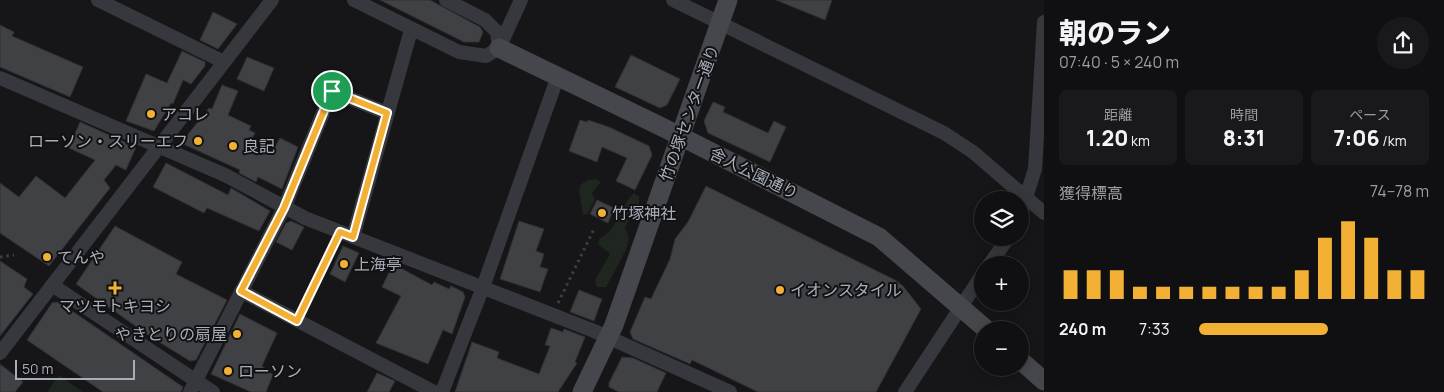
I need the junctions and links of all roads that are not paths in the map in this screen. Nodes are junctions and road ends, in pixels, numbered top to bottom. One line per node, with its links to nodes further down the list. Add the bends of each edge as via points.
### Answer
1 (98, 0): 12 (street)
2 (272, 0): 12 (street)
3 (354, 0): 10 (street)
4 (446, 0): 11 (street, via 485,20 497,32)
5 (521, 0): 11 (street)
6 (673, 0): 9 (street)
7 (728, 0): 9 (street, 竹の塚センター通り)
8 (1044, 22): 18 (street)
9 (720, 24): 16 (street, 竹の塚センター通り); 19 (street, via 944,133 973,152)
10 (411, 30): 11 (street, via 459,52 486,56); 15 (street)
11 (499, 48): 13 (street, 舎人公園通り)
12 (224, 62): 17 (street)
13 (558, 76): 16 (street, 舎人公園通り); 27 (street)
14 (0, 78): 17 (street)
15 (387, 113): 22 (street, via 332,91); 24 (street)
16 (680, 136): 29 (street, 舎人公園通り, via 879,237); 31 (street, 竹の塚センター通り)
17 (158, 147): 22 (street, via 225,175); 25 (street)
18 (1039, 169): 20 (street)
19 (1020, 191)
20 (1029, 195)
21 (1029, 199): 23 (street)
22 (284, 208): 24 (street); 28 (street)
23 (1044, 213)
24 (353, 237): 27 (street)
25 (52, 285): 32 (street); 35 (street)
26 (974, 287): 29 (street)
27 (483, 288): 31 (street); 38 (street)
28 (241, 291): 35 (street); 37 (street)
29 (961, 307): 30 (street, 舎人公園通り); 41 (street)
30 (977, 321)
31 (609, 338): 39 (street, 竹の塚センター通り); 40 (street)
32 (0, 353)
33 (1029, 368): 34 (street)
34 (1044, 381)
35 (193, 387): 36 (street)
36 (213, 392)
37 (434, 392)
38 (442, 392)
39 (582, 392)
40 (730, 392)
41 (905, 392)

